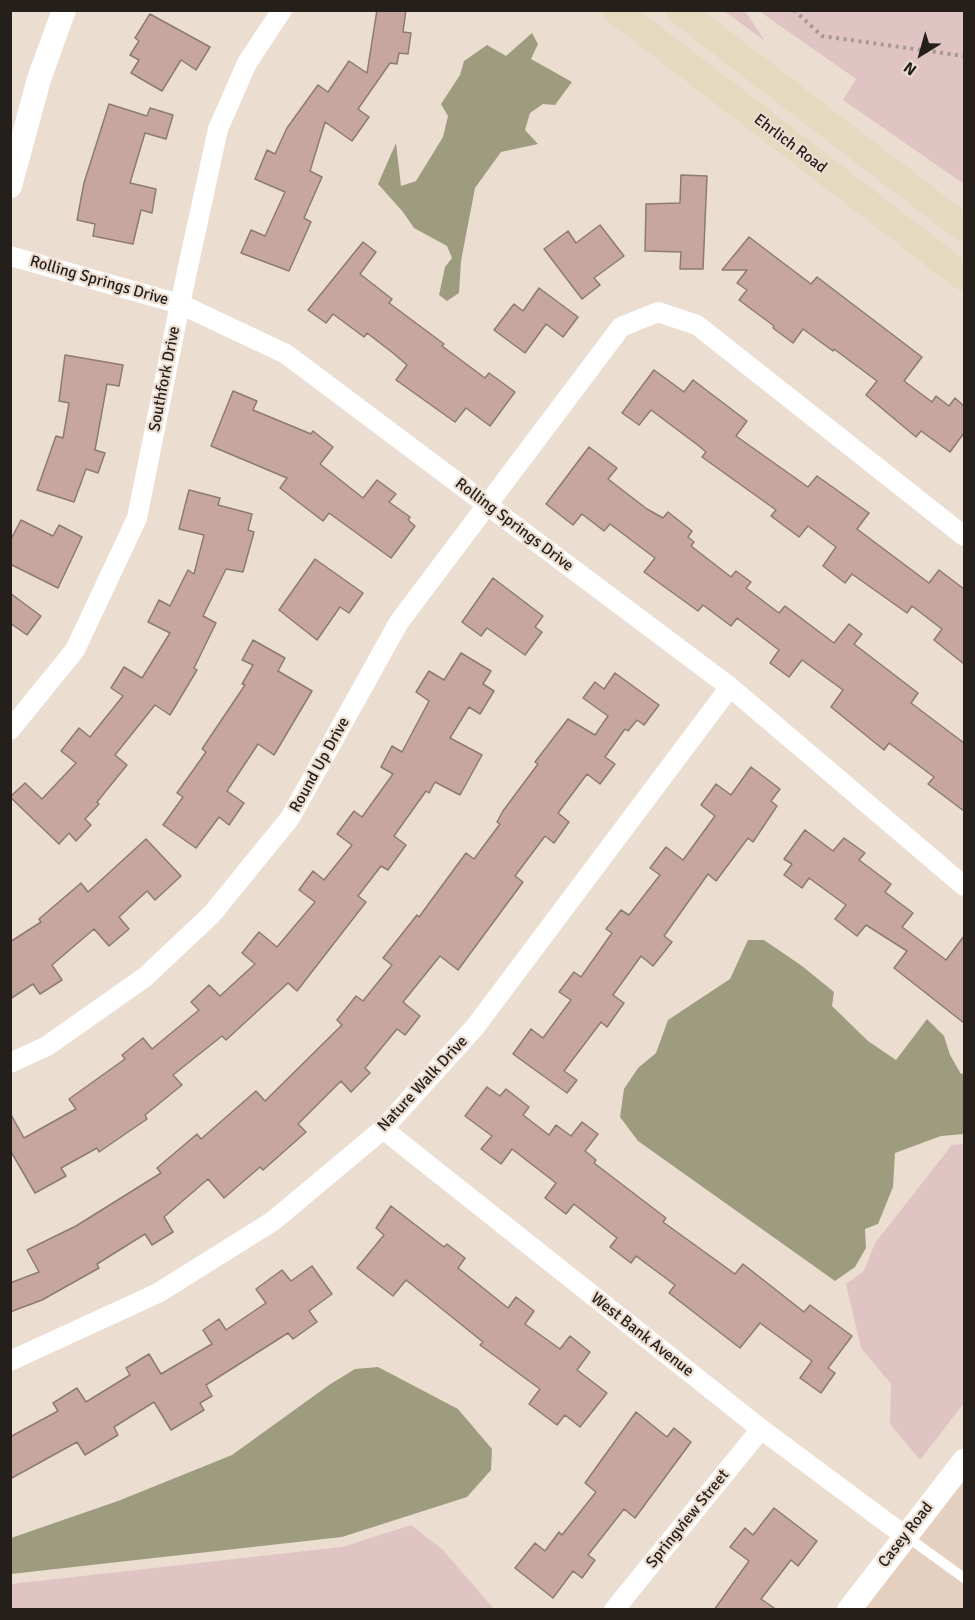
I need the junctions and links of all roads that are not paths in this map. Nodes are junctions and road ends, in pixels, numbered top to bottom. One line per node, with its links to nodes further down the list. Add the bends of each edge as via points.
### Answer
1 (64, 10): 5 (street, via 39,80)
2 (282, 10): 9 (street, Southfork Drive, via 247,63 218,129)
3 (616, 10): 8 (main road, Ehrlich Road)
4 (679, 10): 6 (main road)
5 (10, 186)
6 (964, 228)
7 (10, 256): 9 (street, Rolling Springs Drive)
8 (964, 277)
9 (180, 304): 10 (street, Rolling Springs Drive, via 286,354); 13 (street, Southfork Drive, via 137,518 75,650)
10 (488, 505): 11 (street, Round Up Drive, via 621,327 658,312 697,324); 12 (street, Rolling Springs Drive); 15 (street, Round Up Drive, via 399,622 290,818 212,914 145,977 47,1046)
11 (964, 536)
12 (730, 687): 14 (street, Rolling Springs Drive); 16 (street, Nature Walk Drive, via 475,1027)
13 (10, 730)
14 (964, 886)
15 (10, 1063)
16 (382, 1129): 17 (street, Nature Walk Drive, via 273,1221 158,1293); 18 (street, West Bank Avenue)
17 (10, 1361)
18 (762, 1429): 20 (street, West Bank Avenue); 22 (street, Springview Street)
19 (964, 1461): 20 (street, Casey Road)
20 (905, 1536): 21 (lane); 23 (street, Casey Road)
21 (964, 1578)
22 (615, 1610)
23 (849, 1610)

